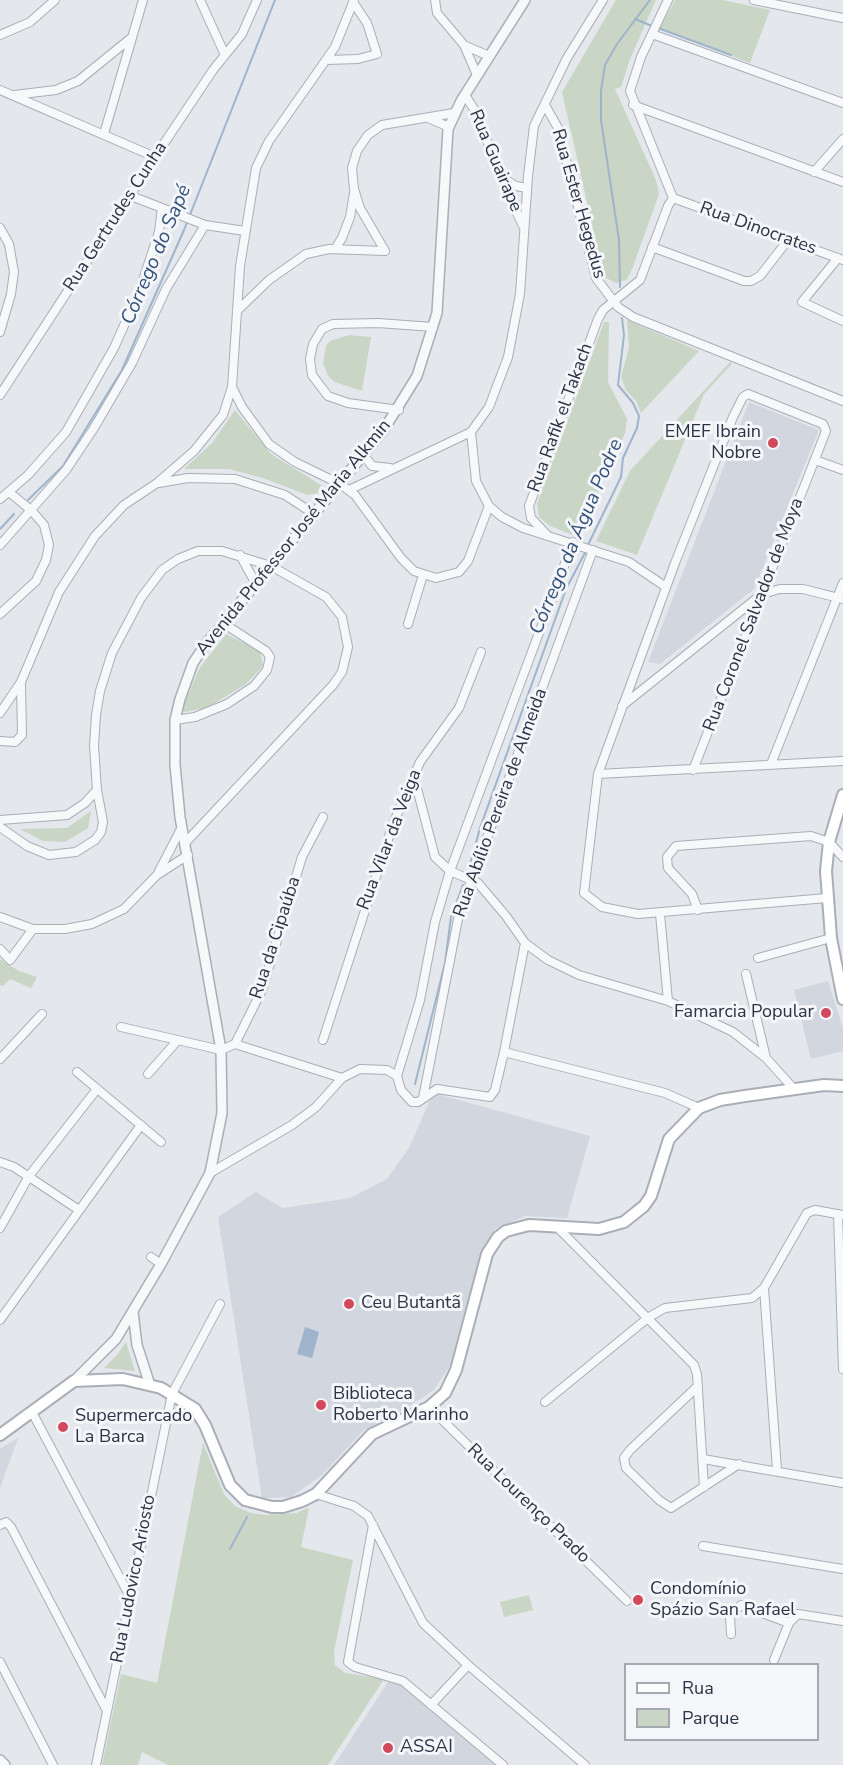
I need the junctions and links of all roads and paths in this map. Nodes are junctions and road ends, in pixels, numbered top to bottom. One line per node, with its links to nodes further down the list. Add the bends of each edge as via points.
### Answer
1 (55, 0): 13 (street, via 30,22)
2 (142, 0): 14 (street)
3 (200, 0): 16 (street)
4 (257, 0): 16 (street, Rua Gertrudes Cunha, via 242,34)
5 (435, 0): 15 (street, via 437,13)
6 (525, 0): 17 (street, Avenida Professor José Maria Alkmin)
7 (603, 0): 24 (street, via 567,58)
8 (668, 0): 12 (street)
9 (754, 0): 11 (street)
10 (353, 1): 18 (street); 18 (street, via 367,23 377,54)
11 (843, 18)
12 (654, 28): 23 (street); 25 (street, via 630,86)
13 (0, 35)
14 (132, 38): 22 (street, via 78,81 56,90); 29 (street)
15 (464, 45): 17 (street); 19 (street)
16 (225, 55): 31 (street, Rua Gertrudes Cunha)
17 (489, 56): 19 (street, Avenida Professor José Maria Alkmin)
18 (326, 60): 43 (street, via 262,153)
19 (477, 75): 21 (street, Avenida Professor José Maria Alkmin)
20 (0, 90): 22 (street)
21 (465, 94): 26 (street, Avenida Professor José Maria Alkmin); 33 (street, Rua Guairape, via 477,114)
22 (12, 95): 29 (street)
23 (843, 104)
24 (545, 105): 35 (street, via 531,136); 48 (street, Rua Ester Hegedus, via 558,128 593,270)
25 (633, 105): 32 (street); 38 (street)
26 (454, 113): 27 (street); 28 (street, Avenida Professor José Maria Alkmin)
27 (421, 117): 28 (street); 36 (street, via 382,125 368,135 353,163)
28 (448, 127): 51 (street, Avenida Professor José Maria Alkmin, via 440,280)
29 (104, 134): 31 (street)
30 (843, 140): 32 (street)
31 (155, 157): 37 (street, Rua Gertrudes Cunha)
32 (814, 172): 34 (street)
33 (500, 176): 35 (street); 41 (street, Rua Guairape)
34 (843, 182)
35 (527, 188): 41 (street)
36 (354, 189): 46 (street, via 350,217); 46 (street, via 360,208 385,251)
37 (131, 196): 39 (street); 54 (street, Rua Gertrudes Cunha)
38 (673, 198): 44 (street, Rua Dinocrates); 45 (street, Rua Rafik el Takach)
39 (162, 208): 40 (street); 67 (street, via 159,232 139,292 114,348 66,432)
40 (201, 223): 43 (street); 70 (street, via 132,363 94,428)
41 (524, 227): 59 (street, via 520,294 508,357 489,407)
42 (0, 228): 52 (street, via 9,244 14,272)
43 (245, 231): 49 (street)
44 (788, 240): 45 (street, via 760,276 751,281); 47 (street, Rua Dinocrates)
45 (652, 247): 48 (street, Rua Rafik el Takach, via 640,280)
46 (334, 249): 49 (street, via 306,254 269,280)
47 (840, 259): 50 (street, via 802,302)
48 (613, 302): 57 (street, Rua Ester Hegedus, via 633,318); 72 (street, Rua Rafik el Takach, via 598,319 529,506 531,518)
49 (237, 311): 55 (street)
50 (843, 321)
51 (433, 327): 58 (street, Avenida Professor José Maria Alkmin, via 417,376); 58 (street, via 333,324 322,329 313,344 312,375 328,396)
52 (0, 332)
53 (0, 376): 54 (street)
54 (9, 381): 56 (street, Rua Gertrudes Cunha)
55 (232, 387): 64 (street, via 224,415 205,440); 65 (street, via 269,444)
56 (0, 395)
57 (843, 401)
58 (399, 410): 60 (street, Avenida Professor José Maria Alkmin)
59 (471, 432): 62 (street); 69 (street, via 476,481)
60 (363, 454): 62 (street, via 372,466); 65 (street, Avenida Professor José Maria Alkmin)
61 (815, 460): 63 (street); 81 (street, Rua Coronel Salvador de Moya, via 825,426 751,395 744,396); 82 (street, Rua Coronel Salvador de Moya)
62 (392, 468): 66 (street)
63 (843, 470)
64 (157, 483): 71 (street, via 188,477 235,479 285,495); 88 (street, via 124,505 83,552 58,592)
65 (340, 484): 66 (street); 71 (street, Avenida Professor José Maria Alkmin)
66 (349, 490): 78 (street, via 408,566)
67 (9, 492): 68 (street); 70 (street)
68 (0, 499)
69 (489, 506): 72 (street, via 512,522); 78 (street, via 464,568 442,578)
70 (32, 511): 74 (street); 84 (street, via 49,538 46,560 36,581)
71 (314, 514): 77 (street, Avenida Professor José Maria Alkmin)
72 (547, 535): 73 (street)
73 (575, 543): 75 (street); 108 (street, Rua Abílio Pereira de Almeida)
74 (0, 545)
75 (591, 549): 81 (street, via 636,565); 110 (street, Rua Abílio Pereira de Almeida)
76 (240, 555): 77 (street); 80 (street); 98 (street, via 209,550 188,555 162,570 141,598 111,653 100,691 94,746)
77 (271, 566): 80 (street, Avenida Professor José Maria Alkmin); 105 (street, via 315,589 335,606 348,638 344,666 313,708)
78 (423, 575): 86 (street)
79 (843, 583): 83 (street)
80 (256, 584): 85 (street, Avenida Professor José Maria Alkmin)
81 (666, 587): 89 (street)
82 (762, 594): 83 (street, via 802,589); 89 (street); 95 (street, Rua Coronel Salvador de Moya)
83 (840, 598): 94 (street)
84 (0, 614)
85 (223, 623): 91 (street, Avenida Professor José Maria Alkmin, via 193,663); 91 (street, via 266,651 270,657 267,670 254,686 227,704 195,717)
86 (408, 624)
87 (481, 652): 97 (street, Rua Vilar da Veiga, via 459,708 428,750)
88 (21, 682): 90 (street); 92 (street, via 22,735 15,742)
89 (621, 707): 96 (street)
90 (0, 713)
91 (174, 720): 103 (street, Avenida Professor José Maria Alkmin)
92 (0, 741)
93 (843, 761): 94 (street)
94 (771, 764): 95 (street)
95 (693, 770): 96 (street)
96 (598, 774): 113 (street, via 584,893 617,912)
97 (414, 777): 108 (street, via 432,850); 125 (street, Rua Vilar da Veiga, via 367,898)
98 (97, 790): 101 (street, via 67,815); 102 (street, via 101,832 76,852 49,855 27,846)
99 (843, 795): 104 (main road)
100 (323, 817): 127 (street, Rua da Cipaúba, via 302,857 262,990)
101 (0, 820)
102 (0, 827)
103 (182, 827): 105 (street, Avenida Professor José Maria Alkmin); 109 (street)
104 (829, 842): 107 (street); 111 (main road); 112 (street, via 811,836 676,846 667,857 668,867 692,894)
105 (186, 843): 106 (street, Avenida Professor José Maria Alkmin)
106 (188, 855): 109 (street); 128 (street, Avenida Professor José Maria Alkmin)
107 (843, 857)
108 (450, 871): 110 (street); 134 (street, Rua Abílio Pereira de Almeida, via 435,922 420,1000)
109 (157, 875): 115 (street, via 133,902 104,920 65,929)
110 (473, 880): 117 (street); 139 (street, Rua Abílio Pereira de Almeida, via 454,934)
111 (827, 898): 112 (street); 116 (main road)
112 (698, 910): 113 (street)
113 (660, 914): 122 (street)
114 (0, 917): 115 (street)
115 (33, 929): 118 (street, via 10,960)
116 (831, 938): 119 (street); 121 (main road)
117 (525, 943): 122 (street, via 579,975); 129 (street)
118 (0, 949)
119 (758, 958)
120 (746, 974): 130 (street)
121 (843, 999)
122 (669, 1001): 130 (street, via 733,1032)
123 (42, 1014): 131 (street)
124 (121, 1027): 126 (street)
125 (323, 1040)
126 (177, 1041): 128 (street); 133 (street)
127 (235, 1044): 128 (street); 135 (street)
128 (221, 1050): 144 (street, Avenida Professor José Maria Alkmin, via 222,1113)
129 (504, 1052): 139 (street, via 492,1096 437,1089); 140 (street, via 665,1093)
130 (766, 1058): 138 (street)
131 (0, 1059)
132 (76, 1072): 137 (street)
133 (148, 1074)
134 (397, 1076): 135 (street, via 387,1070 369,1068); 139 (street, via 408,1100)
135 (342, 1078): 144 (street, via 316,1107 292,1125)
136 (843, 1086): 138 (main road)
137 (97, 1089): 141 (street); 145 (street)
138 (794, 1089): 140 (main road, via 720,1100)
139 (423, 1098)
140 (699, 1108): 148 (main road, via 669,1139 654,1189 632,1217 599,1229)
141 (141, 1125): 142 (street); 146 (street)
142 (161, 1142)
143 (0, 1162): 145 (street)
144 (210, 1173): 151 (street, Avenida Professor José Maria Alkmin)
145 (29, 1176): 146 (street); 149 (street)
146 (79, 1210): 156 (street)
147 (840, 1215): 152 (street, via 815,1209 807,1214); 159 (street)
148 (556, 1226): 155 (street); 165 (main road, via 516,1226 490,1246 451,1384)
149 (0, 1228)
150 (151, 1257): 151 (street)
151 (161, 1264): 154 (street, Avenida Professor José Maria Alkmin)
152 (764, 1288): 155 (street, via 746,1300 678,1304); 170 (street)
153 (220, 1304): 163 (street, Rua Ludovico Ariosto)
154 (133, 1312): 157 (street, Avenida Professor José Maria Alkmin); 158 (street)
155 (649, 1317): 162 (street, via 694,1365); 164 (street)
156 (0, 1320)
157 (123, 1328): 158 (street); 160 (street, Avenida Professor José Maria Alkmin)
158 (136, 1336): 161 (street)
159 (843, 1369)
160 (74, 1381): 161 (main road, via 112,1378); 166 (main road)
161 (150, 1385): 163 (main road)
162 (698, 1386): 168 (street); 172 (street, via 630,1449 623,1461 635,1478 668,1507 681,1504)
163 (172, 1394): 173 (main road, via 188,1403 200,1417 230,1485 245,1500 283,1507); 178 (street, Rua Ludovico Ariosto)
164 (544, 1402)
165 (429, 1407): 173 (main road, via 372,1434); 179 (street, Rua Lourenço Prado)
166 (32, 1412): 167 (main road); 178 (street)
167 (0, 1435)
168 (703, 1459): 169 (street); 172 (street)
169 (739, 1464): 170 (street); 172 (street)
170 (777, 1470): 171 (street)
171 (843, 1483)
172 (704, 1487)
173 (316, 1494): 175 (street, via 354,1506)
174 (3, 1523): 187 (street, via 11,1527)
175 (373, 1525): 185 (street, via 423,1623); 186 (street, via 348,1662 399,1678)
176 (703, 1546): 177 (street)
177 (843, 1569)
178 (129, 1594): 187 (street, Rua Ludovico Ariosto)
179 (627, 1601)
180 (843, 1621): 181 (street, via 803,1613)
181 (789, 1623): 182 (street, via 741,1605 730,1616); 183 (street)
182 (731, 1634)
183 (774, 1660)
184 (0, 1662): 190 (street)
185 (468, 1665): 186 (street); 193 (street)
186 (432, 1705): 192 (street)
187 (107, 1711): 191 (street, Rua Ludovico Ariosto)
188 (0, 1760): 189 (street)
189 (5, 1765)
190 (53, 1765)
191 (96, 1765)
192 (502, 1765)
193 (585, 1765)

